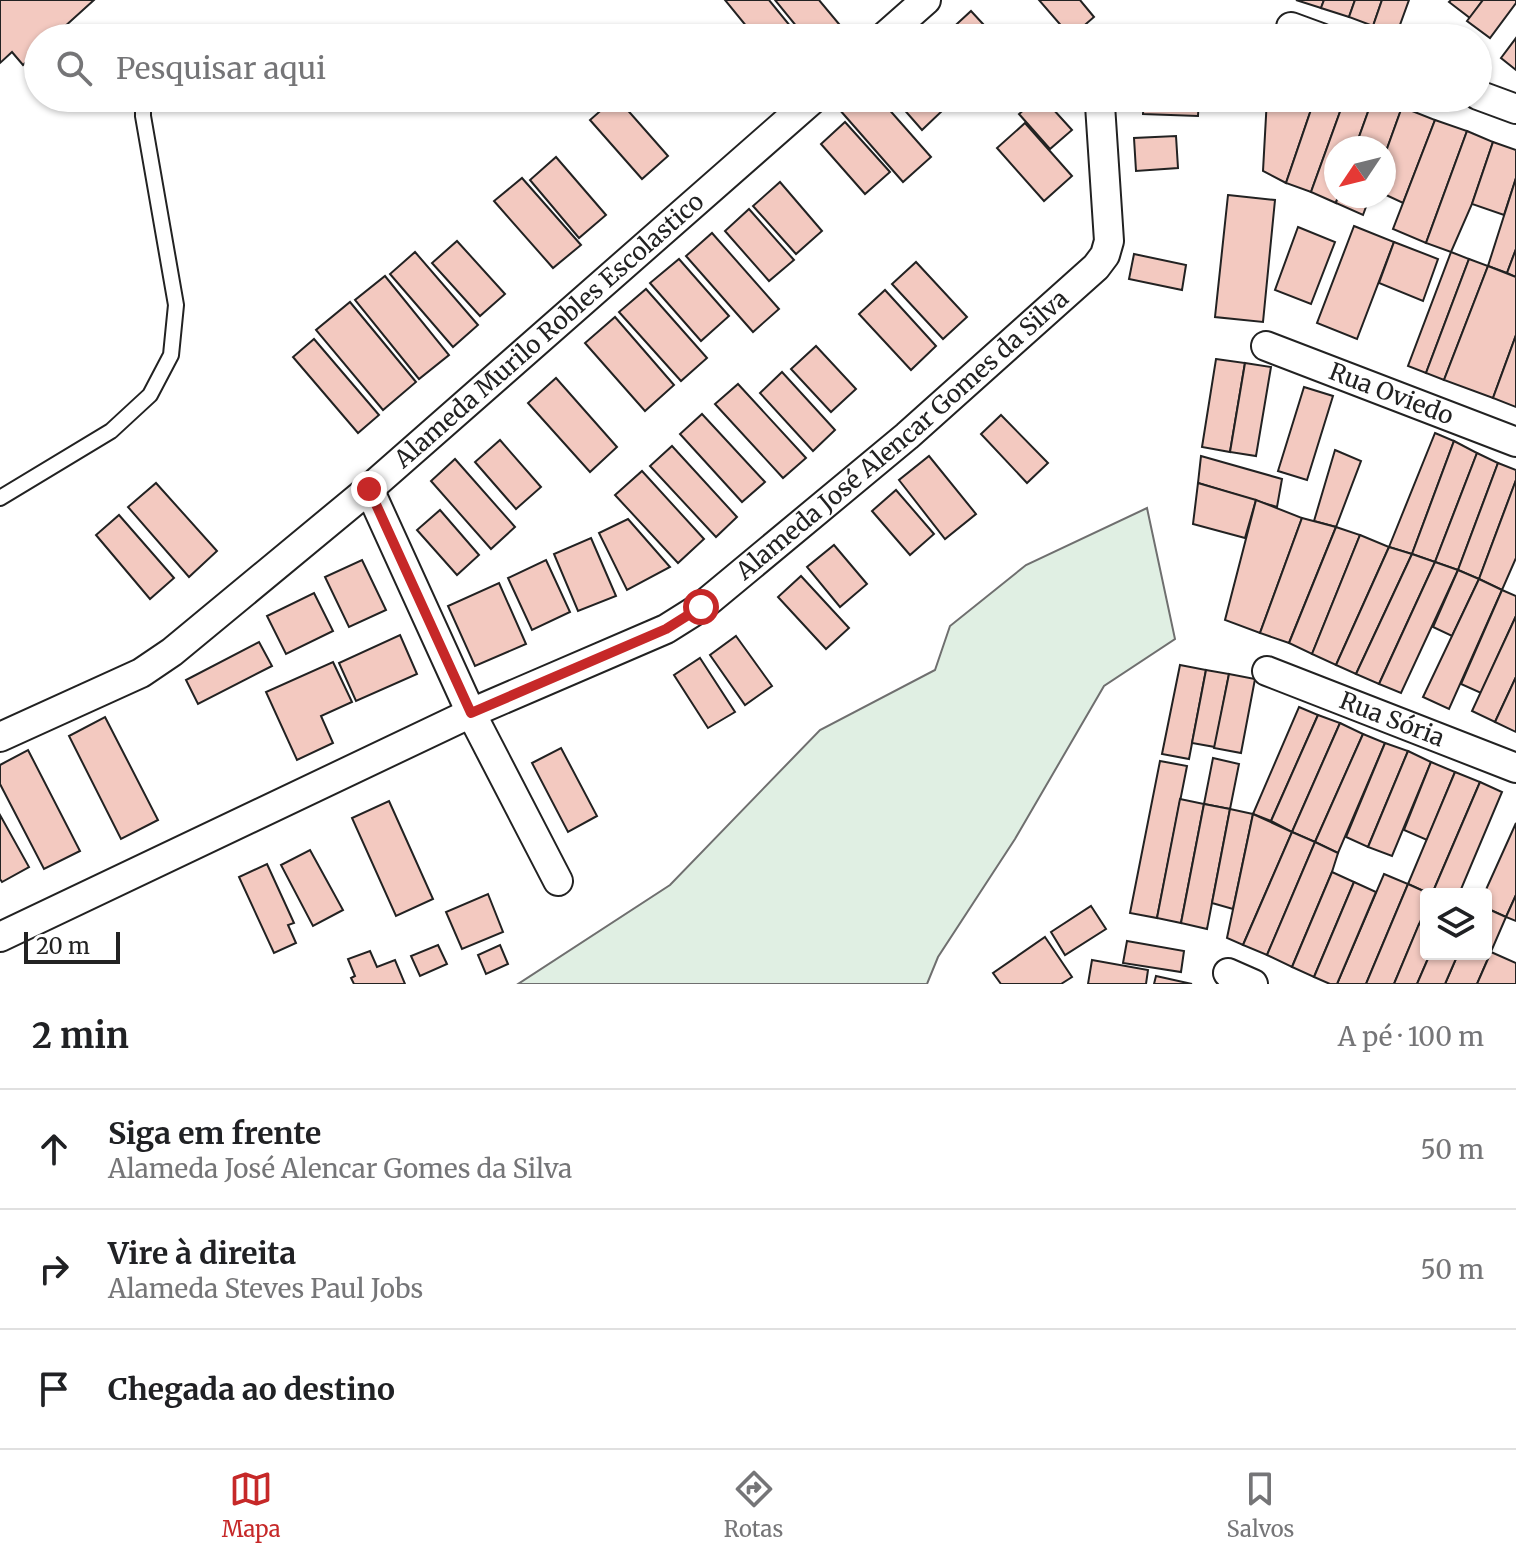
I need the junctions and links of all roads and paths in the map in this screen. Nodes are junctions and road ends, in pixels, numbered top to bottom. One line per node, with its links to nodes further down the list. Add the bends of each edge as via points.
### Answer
1 (926, 0): 2 (street)
2 (899, 24)
3 (1492, 100): 4 (street)
4 (1516, 109)
5 (143, 112): 11 (lane, via 176,305 171,355 150,395 111,431)
6 (798, 112): 10 (street, Alameda Murilo Robles Escolastico)
7 (1100, 112): 13 (street, Alameda José Alencar Gomes da Silva, via 1109,241 1096,267 907,436 701,607 666,629)
8 (1266, 346): 9 (street, Rua Oviedo)
9 (1516, 442)
10 (369, 489): 13 (street); 14 (street, Alameda Murilo Robles Escolastico, via 141,673)
11 (0, 498)
12 (1267, 671): 15 (street, Rua Sória)
13 (471, 713): 16 (street); 17 (street)
14 (0, 737)
15 (1516, 768)
16 (558, 881)
17 (0, 937)

